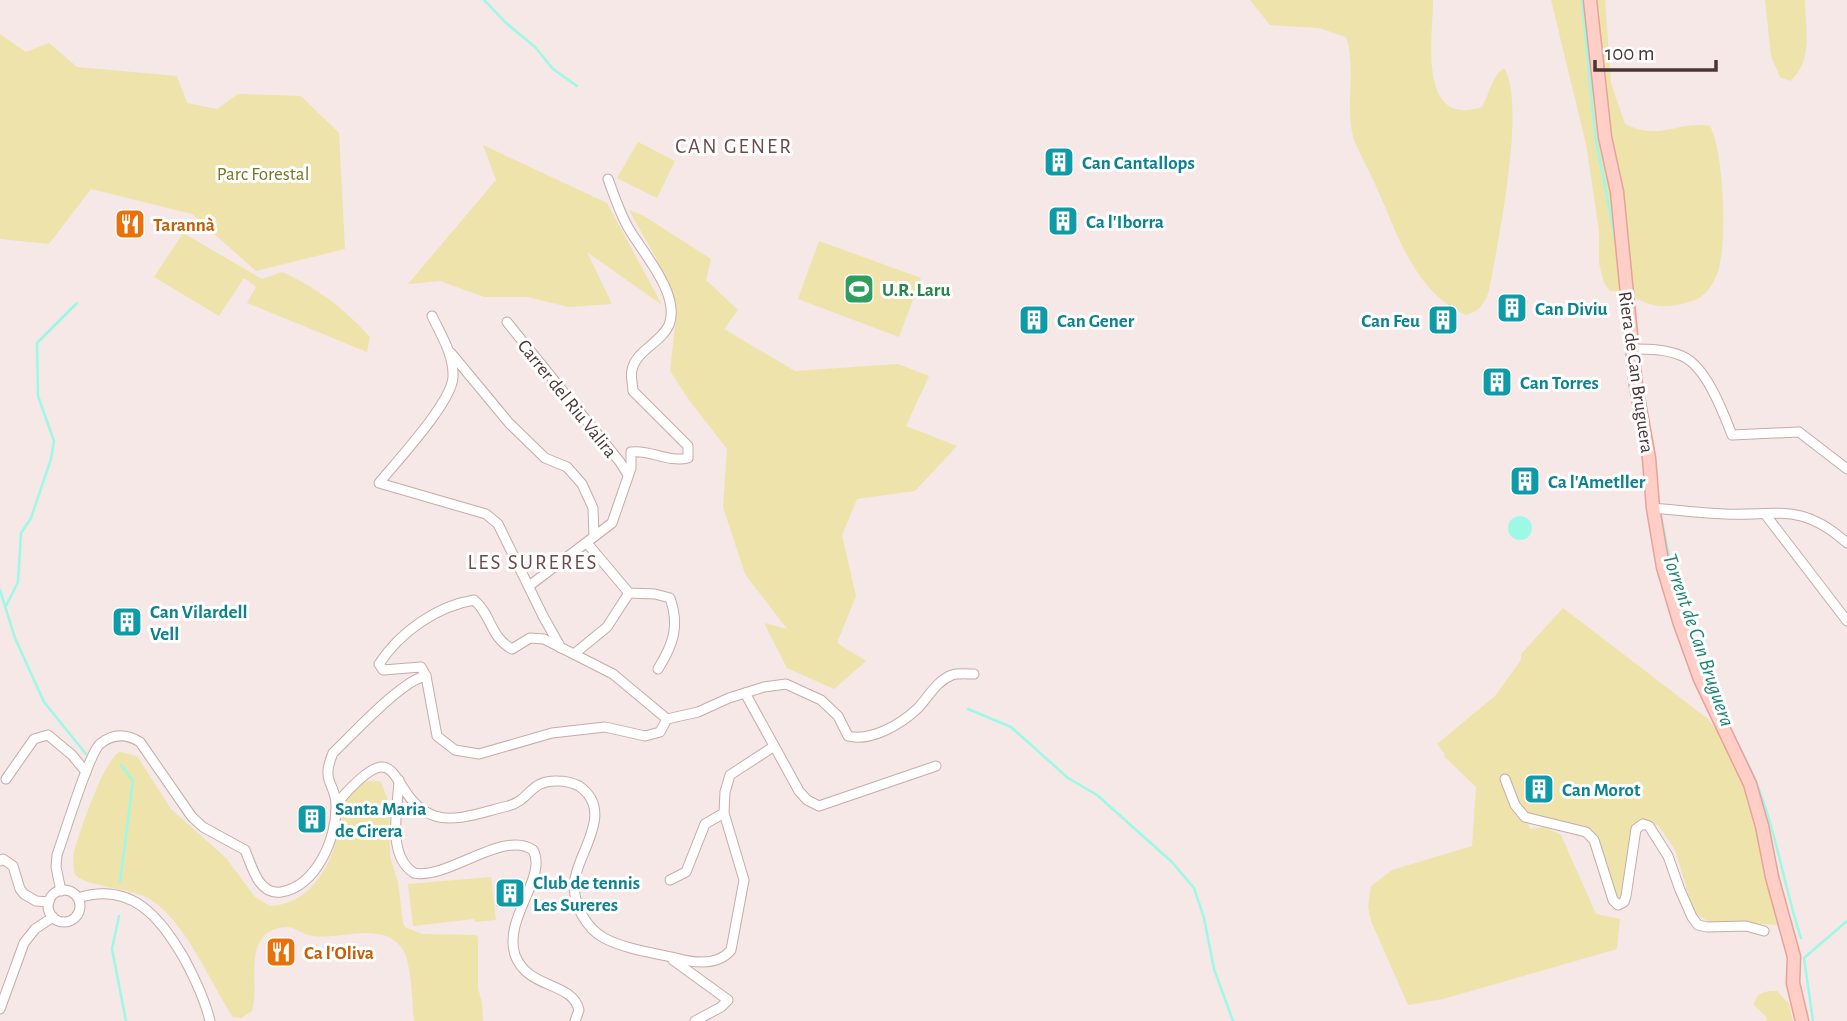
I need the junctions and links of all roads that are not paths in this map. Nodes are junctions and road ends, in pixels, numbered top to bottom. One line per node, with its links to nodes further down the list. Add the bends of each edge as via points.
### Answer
1 (1590, 0): 5 (street, Riera de Can Bruguera, via 1605,137 1617,192)
2 (608, 179): 8 (street, via 672,312 660,338 639,356 632,369 633,391 688,446 688,458 680,460 631,452)
3 (432, 316): 6 (street)
4 (506, 322): 8 (street, Carrer del Riu Valira)
5 (1632, 349): 7 (street, via 1685,356 1703,375 1732,435 1798,432); 9 (street, Riera de Can Bruguera)
6 (449, 351): 11 (street, via 545,458 567,467 582,484 593,508); 13 (street, via 453,377 448,396 379,483 486,514 498,524)
7 (1847, 469)
8 (628, 475): 11 (street, via 612,523)
9 (1653, 508): 10 (street); 43 (street, Riera de Can Bruguera, via 1663,567 1680,624 1700,679 1750,784 1762,825 1794,957 1793,983)
10 (1765, 514): 12 (street, via 1788,512 1809,518); 15 (street)
11 (590, 540): 13 (street); 14 (street)
12 (1847, 543)
13 (529, 586): 16 (street)
14 (629, 593): 17 (street, via 607,627); 18 (street, via 670,598 673,605 675,637)
15 (1847, 621)
16 (561, 648): 17 (street); 20 (street, via 530,638 512,649 499,642 481,605 474,600 460,602 419,623 379,664 383,670 421,667)
17 (574, 654): 22 (street, via 613,674)
18 (658, 669)
19 (974, 674): 21 (street, via 952,675 891,728 855,738 848,736 838,716 821,700 794,687 786,684)
20 (426, 677): 22 (street, via 437,736 454,750 479,754 552,733 605,727 645,736 660,732); 29 (street, via 398,691 333,754 327,767)
21 (745, 693): 22 (street); 23 (street)
22 (667, 719)
23 (773, 747): 24 (street, via 799,791 819,806); 30 (street, via 730,775)
24 (936, 766)
25 (86, 772): 26 (street, via 48,735 34,739); 29 (street, via 99,744 115,736 130,736 140,742 192,817 245,850 253,874 264,887 279,892 292,888 317,868 329,846); 33 (street, via 57,855)
26 (6, 779)
27 (1505, 779): 37 (street, via 1525,817 1586,832 1594,840 1618,905 1626,896 1636,829 1643,824 1668,856 1698,925)
28 (399, 780): 29 (street, via 383,767 369,770); 38 (street, via 418,807 450,818 515,804 539,783 560,781 579,786 594,813 593,831 574,883 584,919 609,940); 41 (street, via 397,846 403,863 414,873 432,873 506,846 533,850 537,867 514,925 514,952 531,977 575,999 579,1010)
29 (337, 803)
30 (724, 813): 32 (street, via 705,824 686,872); 38 (street, via 744,880 731,950 726,957 709,961)
31 (0, 861): 35 (street, via 13,866 24,894)
32 (670, 880)
33 (61, 891): 34 (street); 35 (street)
34 (78, 898): 36 (street, via 80,910 73,919); 40 (street, via 115,895 147,909 179,950)
35 (49, 902): 36 (street)
36 (52, 917): 39 (street, via 24,943)
37 (1764, 931)
38 (669, 957): 42 (street, via 728,1000)
39 (0, 1009)
40 (210, 1020)
41 (575, 1021)
42 (695, 1021)
43 (1802, 1021)

